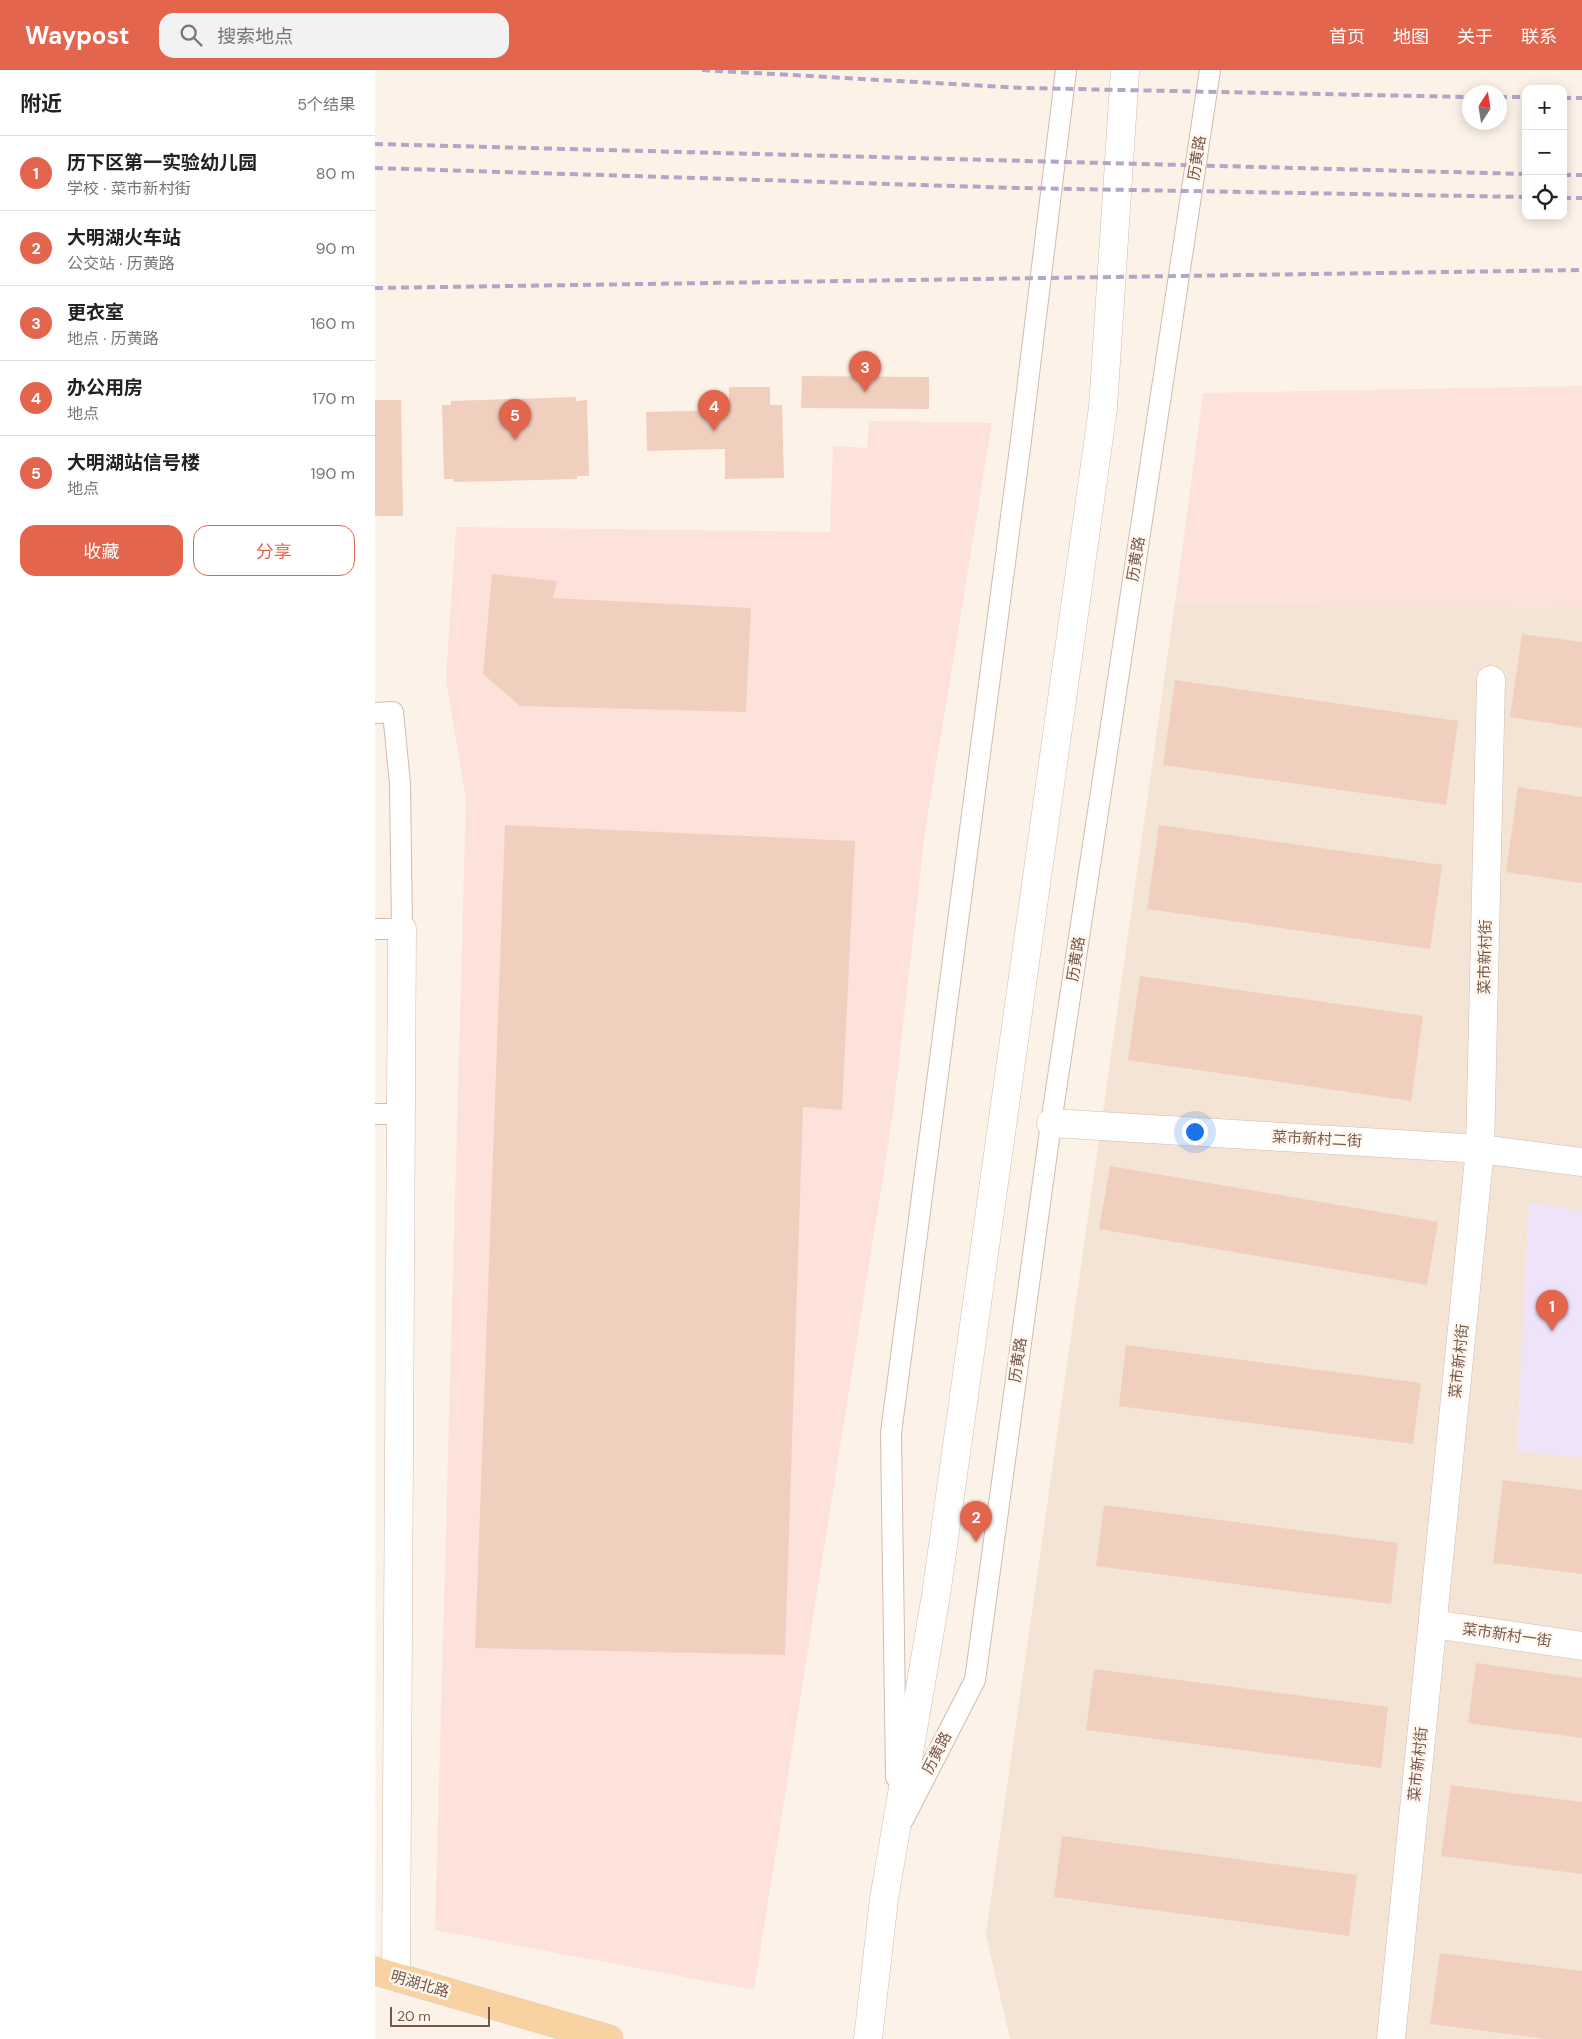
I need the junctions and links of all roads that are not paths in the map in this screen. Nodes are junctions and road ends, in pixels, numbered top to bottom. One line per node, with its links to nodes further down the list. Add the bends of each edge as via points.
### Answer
1 (1066, 70): 14 (lane, 历黄路, via 891,1433)
2 (1125, 70): 14 (street, 历黄路, via 1103,408 936,1595)
3 (1210, 70): 9 (lane, 历黄路)
4 (1491, 680): 10 (street, 菜市新村街)
5 (375, 713): 7 (lane, via 393,712 400,784)
6 (375, 929): 7 (lane)
7 (402, 929): 8 (street)
8 (388, 1114): 15 (street)
9 (1051, 1124): 10 (street, 菜市新村二街); 14 (lane, 历黄路, via 975,1680)
10 (1480, 1149): 11 (street, 菜市新村二街); 12 (street, 菜市新村街)
11 (1582, 1162)
12 (1433, 1624): 13 (street, 菜市新村一街); 18 (street, 菜市新村街)
13 (1582, 1646)
14 (897, 1833): 17 (street, 历黄路, via 884,1899)
15 (385, 1974): 16 (main road, 明湖北路)
16 (609, 2039)
17 (868, 2039)
18 (1391, 2039)

